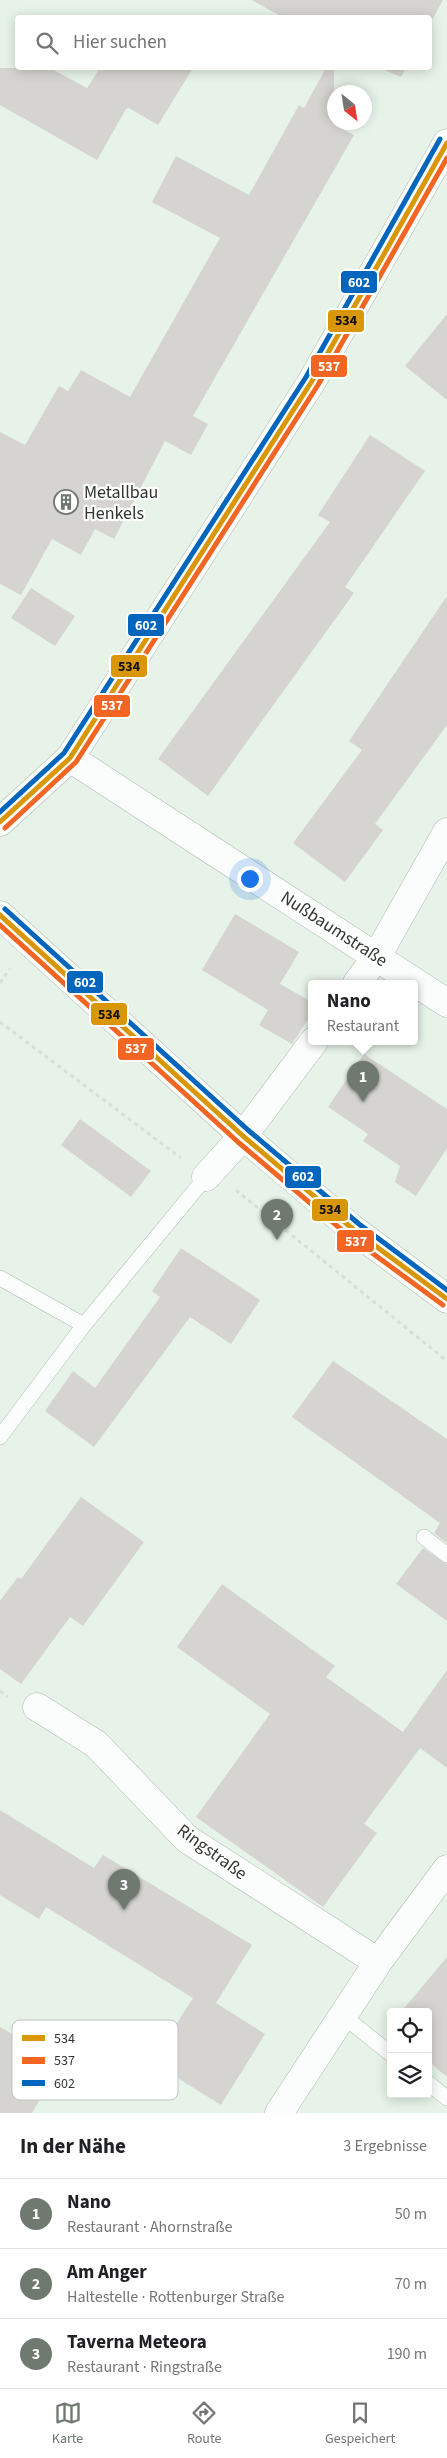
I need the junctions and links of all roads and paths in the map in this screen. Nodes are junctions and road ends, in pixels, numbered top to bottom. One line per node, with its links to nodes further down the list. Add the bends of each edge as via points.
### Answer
1 (447, 143): 2 (street, via 312,381)
2 (70, 758): 3 (street); 6 (street, Nußbaumstraße)
3 (0, 822)
4 (447, 832): 6 (street)
5 (0, 915): 13 (street)
6 (377, 956): 7 (street); 8 (street, Nußbaumstraße)
7 (359, 980)
8 (413, 980)
9 (418, 984): 10 (street, Nußbaumstraße)
10 (447, 1003)
11 (0, 1022): 14 (path)
12 (311, 1045): 13 (street)
13 (243, 1136): 14 (street); 16 (street, via 354,1230)
14 (206, 1177): 17 (lane); 18 (path, via 238,1190)
15 (0, 1278): 17 (lane)
16 (447, 1299)
17 (84, 1325): 19 (lane)
18 (447, 1361)
19 (0, 1437)
20 (424, 1537): 21 (lane)
21 (447, 1555)
22 (37, 1707): 24 (street, Ringstraße, via 96,1744 187,1839)
23 (447, 1869): 24 (street)
24 (378, 1962): 25 (street)
25 (343, 2016): 26 (lane); 29 (street)
26 (390, 2053)
27 (432, 2086): 28 (lane)
28 (447, 2098)
29 (279, 2113)

